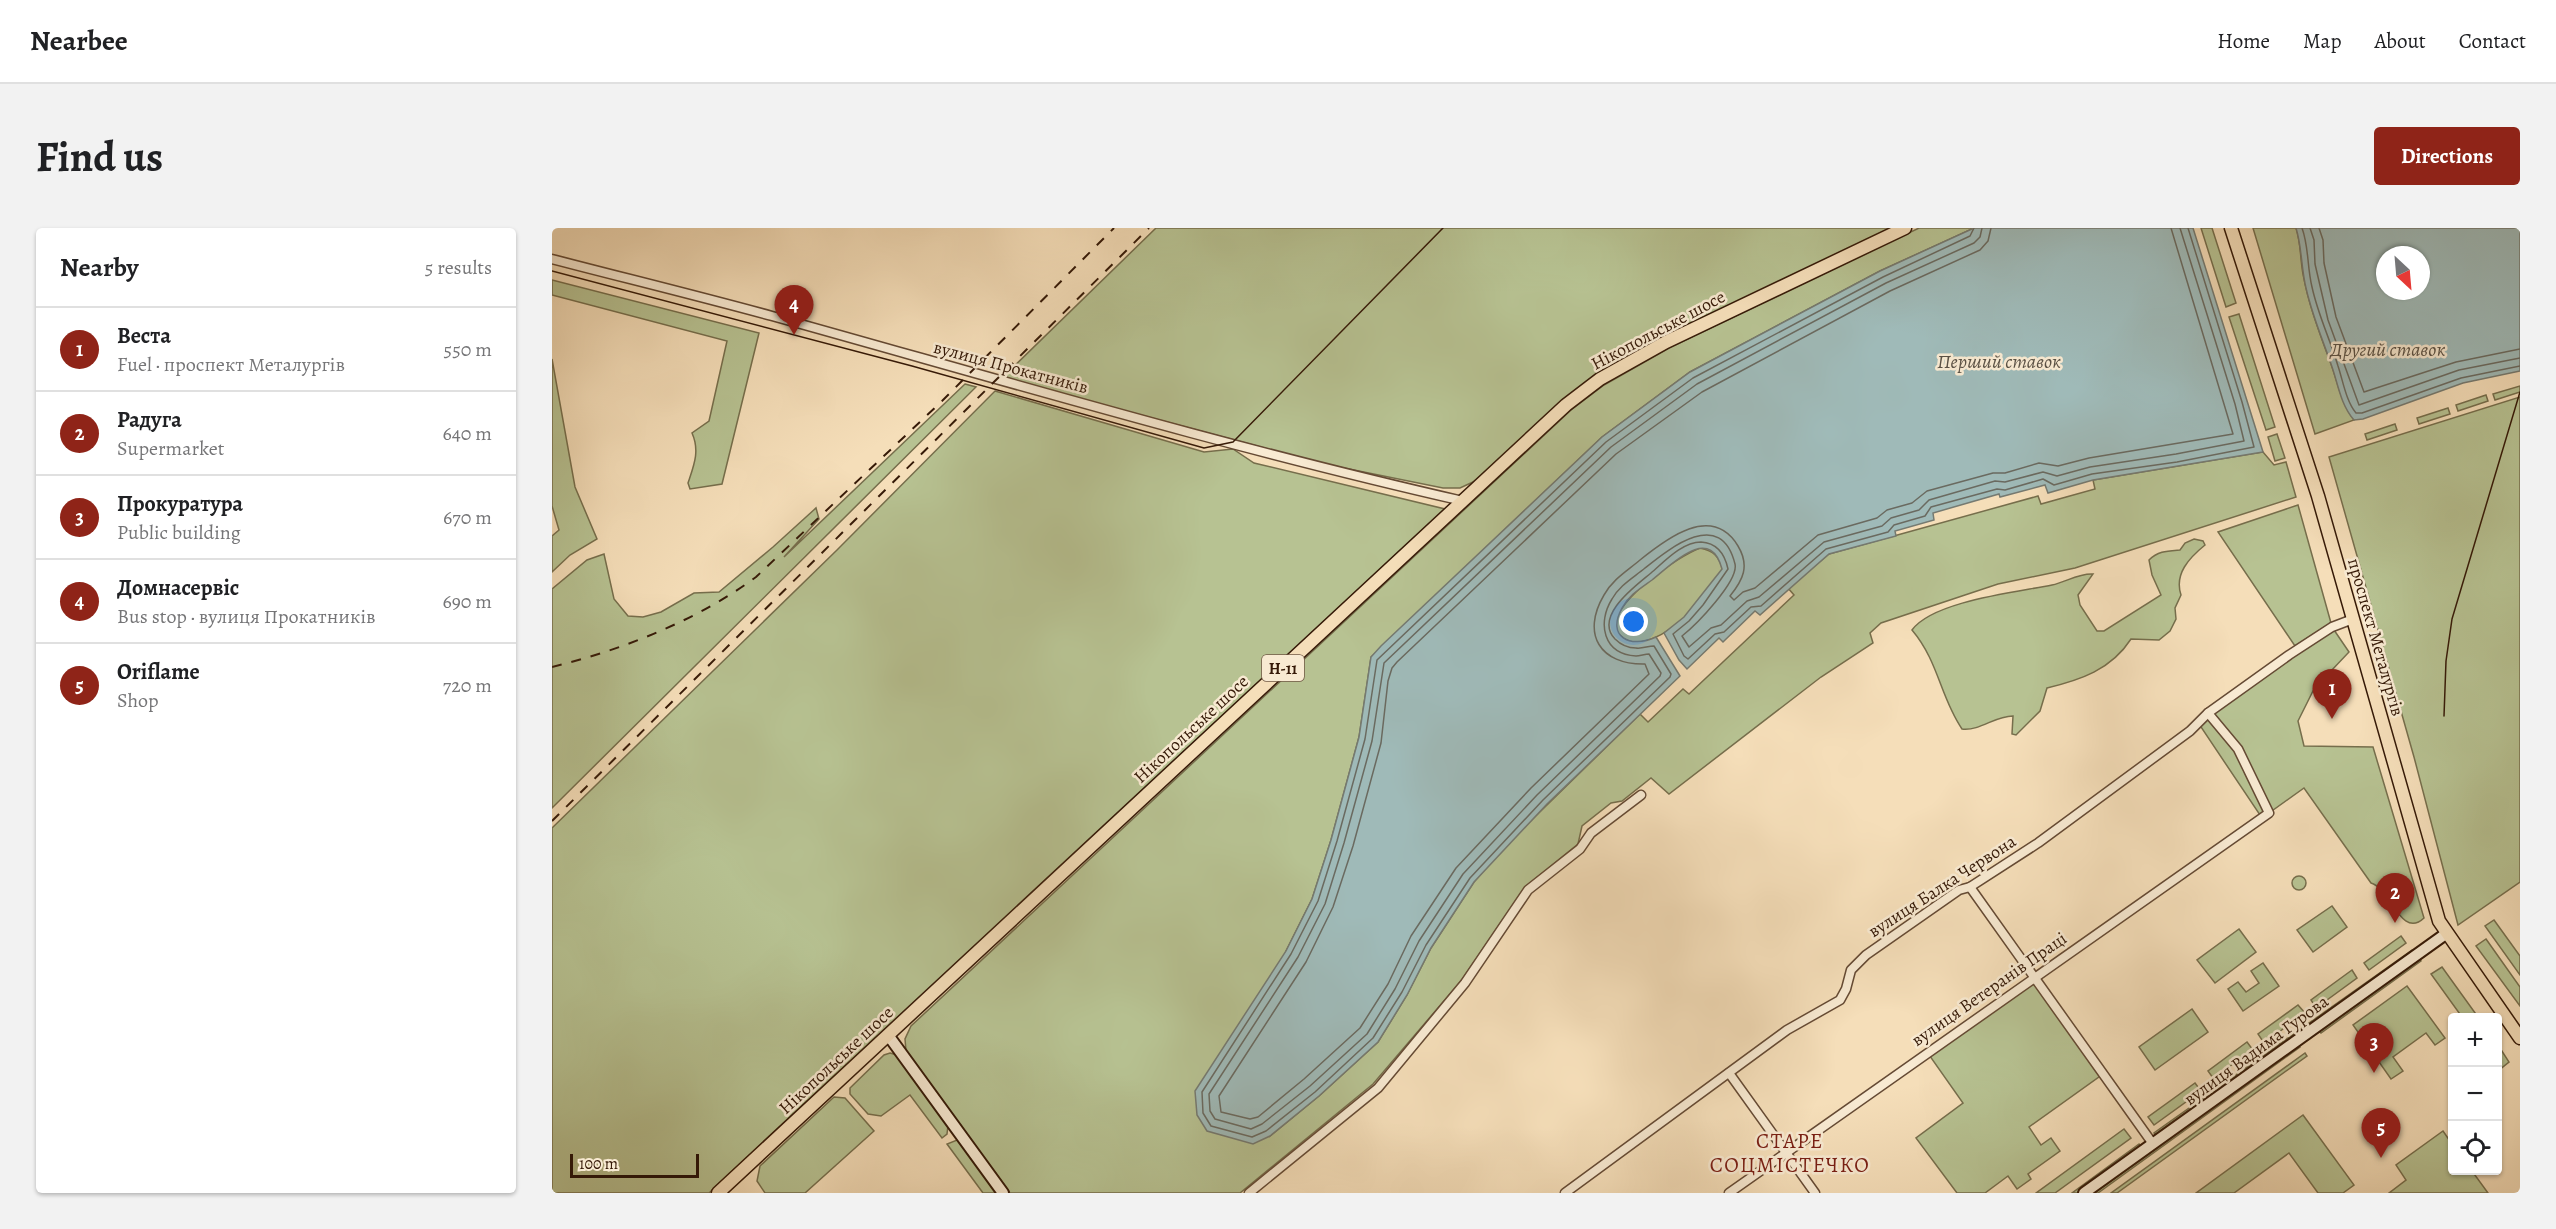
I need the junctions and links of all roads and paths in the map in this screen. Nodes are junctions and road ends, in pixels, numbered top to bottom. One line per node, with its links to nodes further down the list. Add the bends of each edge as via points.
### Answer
1 (1905, 228): 4 (main road, Нікопольське шосе / Н-11, via 1666,342 1600,379 1566,405)
2 (2231, 228): 5 (main road, проспект Металургів, via 2318,496)
3 (552, 259): 4 (street, вулиця Прокатників, via 1323,469)
4 (1463, 501): 11 (main road, Нікопольське шосе / Н-11)
5 (2352, 619): 6 (street, вулиця Балка Червона, via 2289,655); 9 (main road, проспект Металургів, via 2439,921)
6 (2208, 713): 8 (street, вулиця Балка Червона, via 2190,731 2038,843); 10 (street, вулиця Ветеранів Праці, via 2238,749 2269,813)
7 (1641, 795): 18 (street, via 1591,833 1580,849 1528,890 1465,983 1378,1088)
8 (1970, 887): 10 (street); 13 (street, вулиця Балка Червона, via 1942,901 1866,955 1851,970 1840,1000 1787,1030)
9 (2447, 933): 12 (main road, проспект Металургів); 14 (street, вулиця Вадима Гурова)
10 (2034, 977): 14 (street); 15 (street, вулиця Ветеранів Праці)
11 (888, 1035): 16 (main road, Нікопольське шосе / Н-11); 17 (street)
12 (2520, 1038)
13 (1729, 1073): 15 (street); 19 (street, вулиця Балка Червона)
14 (2153, 1144): 22 (street, вулиця Вадима Гурова)
15 (1785, 1151): 20 (street, вулиця Ветеранів Праці); 21 (street)
16 (718, 1193)
17 (1003, 1193)
18 (1249, 1193)
19 (1565, 1193)
20 (1729, 1193)
21 (1815, 1193)
22 (2084, 1193)

